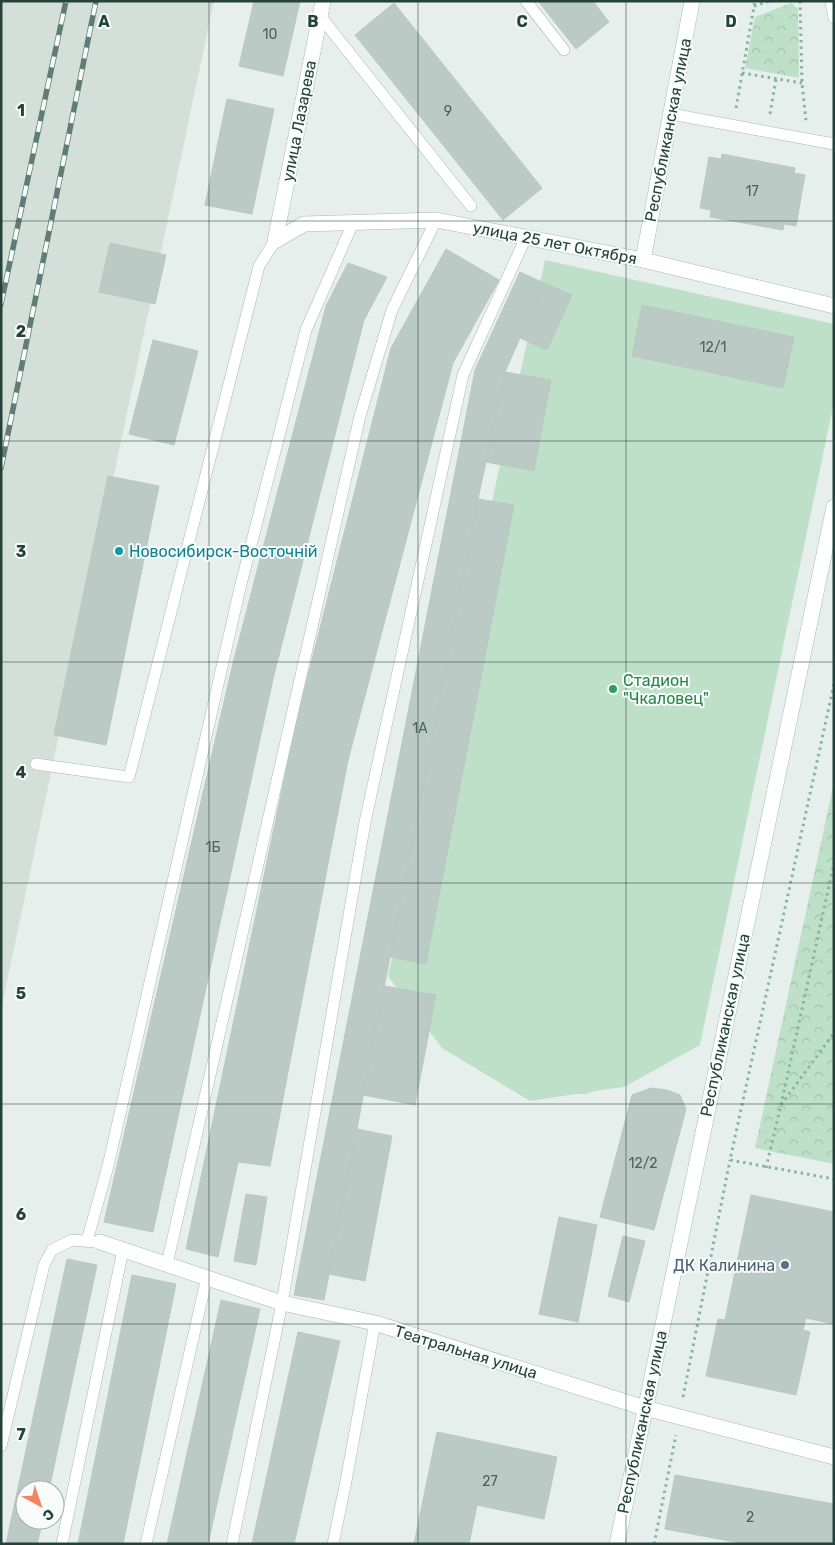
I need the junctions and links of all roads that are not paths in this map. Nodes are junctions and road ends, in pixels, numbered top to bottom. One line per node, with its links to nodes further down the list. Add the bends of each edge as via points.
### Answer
1 (526, 1): 6 (lane)
2 (692, 1): 7 (street, Республиканская улица)
3 (832, 1): 5 (lane)
4 (322, 8): 9 (lane); 13 (street, улица Лазарева)
5 (834, 18)
6 (564, 50)
7 (670, 114): 8 (lane); 14 (street, Республиканская улица)
8 (834, 144)
9 (471, 206)
10 (436, 220): 11 (street, улица 25 лет Октября); 12 (street, улица 25 лет Октября); 20 (lane, via 392,310 360,416)
11 (353, 222): 13 (street, улица 25 лет Октября, via 304,224); 18 (lane, via 306,330 240,588 108,1166)
12 (526, 237): 14 (street, улица 25 лет Октября); 22 (lane, via 463,375 365,822)
13 (275, 241): 17 (lane, via 259,266 129,777)
14 (643, 260): 15 (street, улица 25 лет Октября)
15 (834, 306)
16 (834, 507): 24 (street, Республиканская улица)
17 (36, 764)
18 (94, 1241): 19 (street, Театральная улица); 25 (lane, via 72,1240 52,1250 44,1265)
19 (124, 1250): 20 (street, Театральная улица); 27 (lane)
20 (167, 1264): 21 (street, Театральная улица)
21 (207, 1278): 22 (street, Театральная улица); 28 (lane)
22 (282, 1302): 23 (street, Театральная улица); 29 (lane)
23 (375, 1324): 24 (street, Театральная улица); 30 (lane)
24 (645, 1408): 26 (street, Театральная улица); 31 (street, Республиканская улица)
25 (1, 1446)
26 (834, 1457)
27 (62, 1544)
28 (146, 1544)
29 (232, 1544)
30 (333, 1544)
31 (617, 1544)

